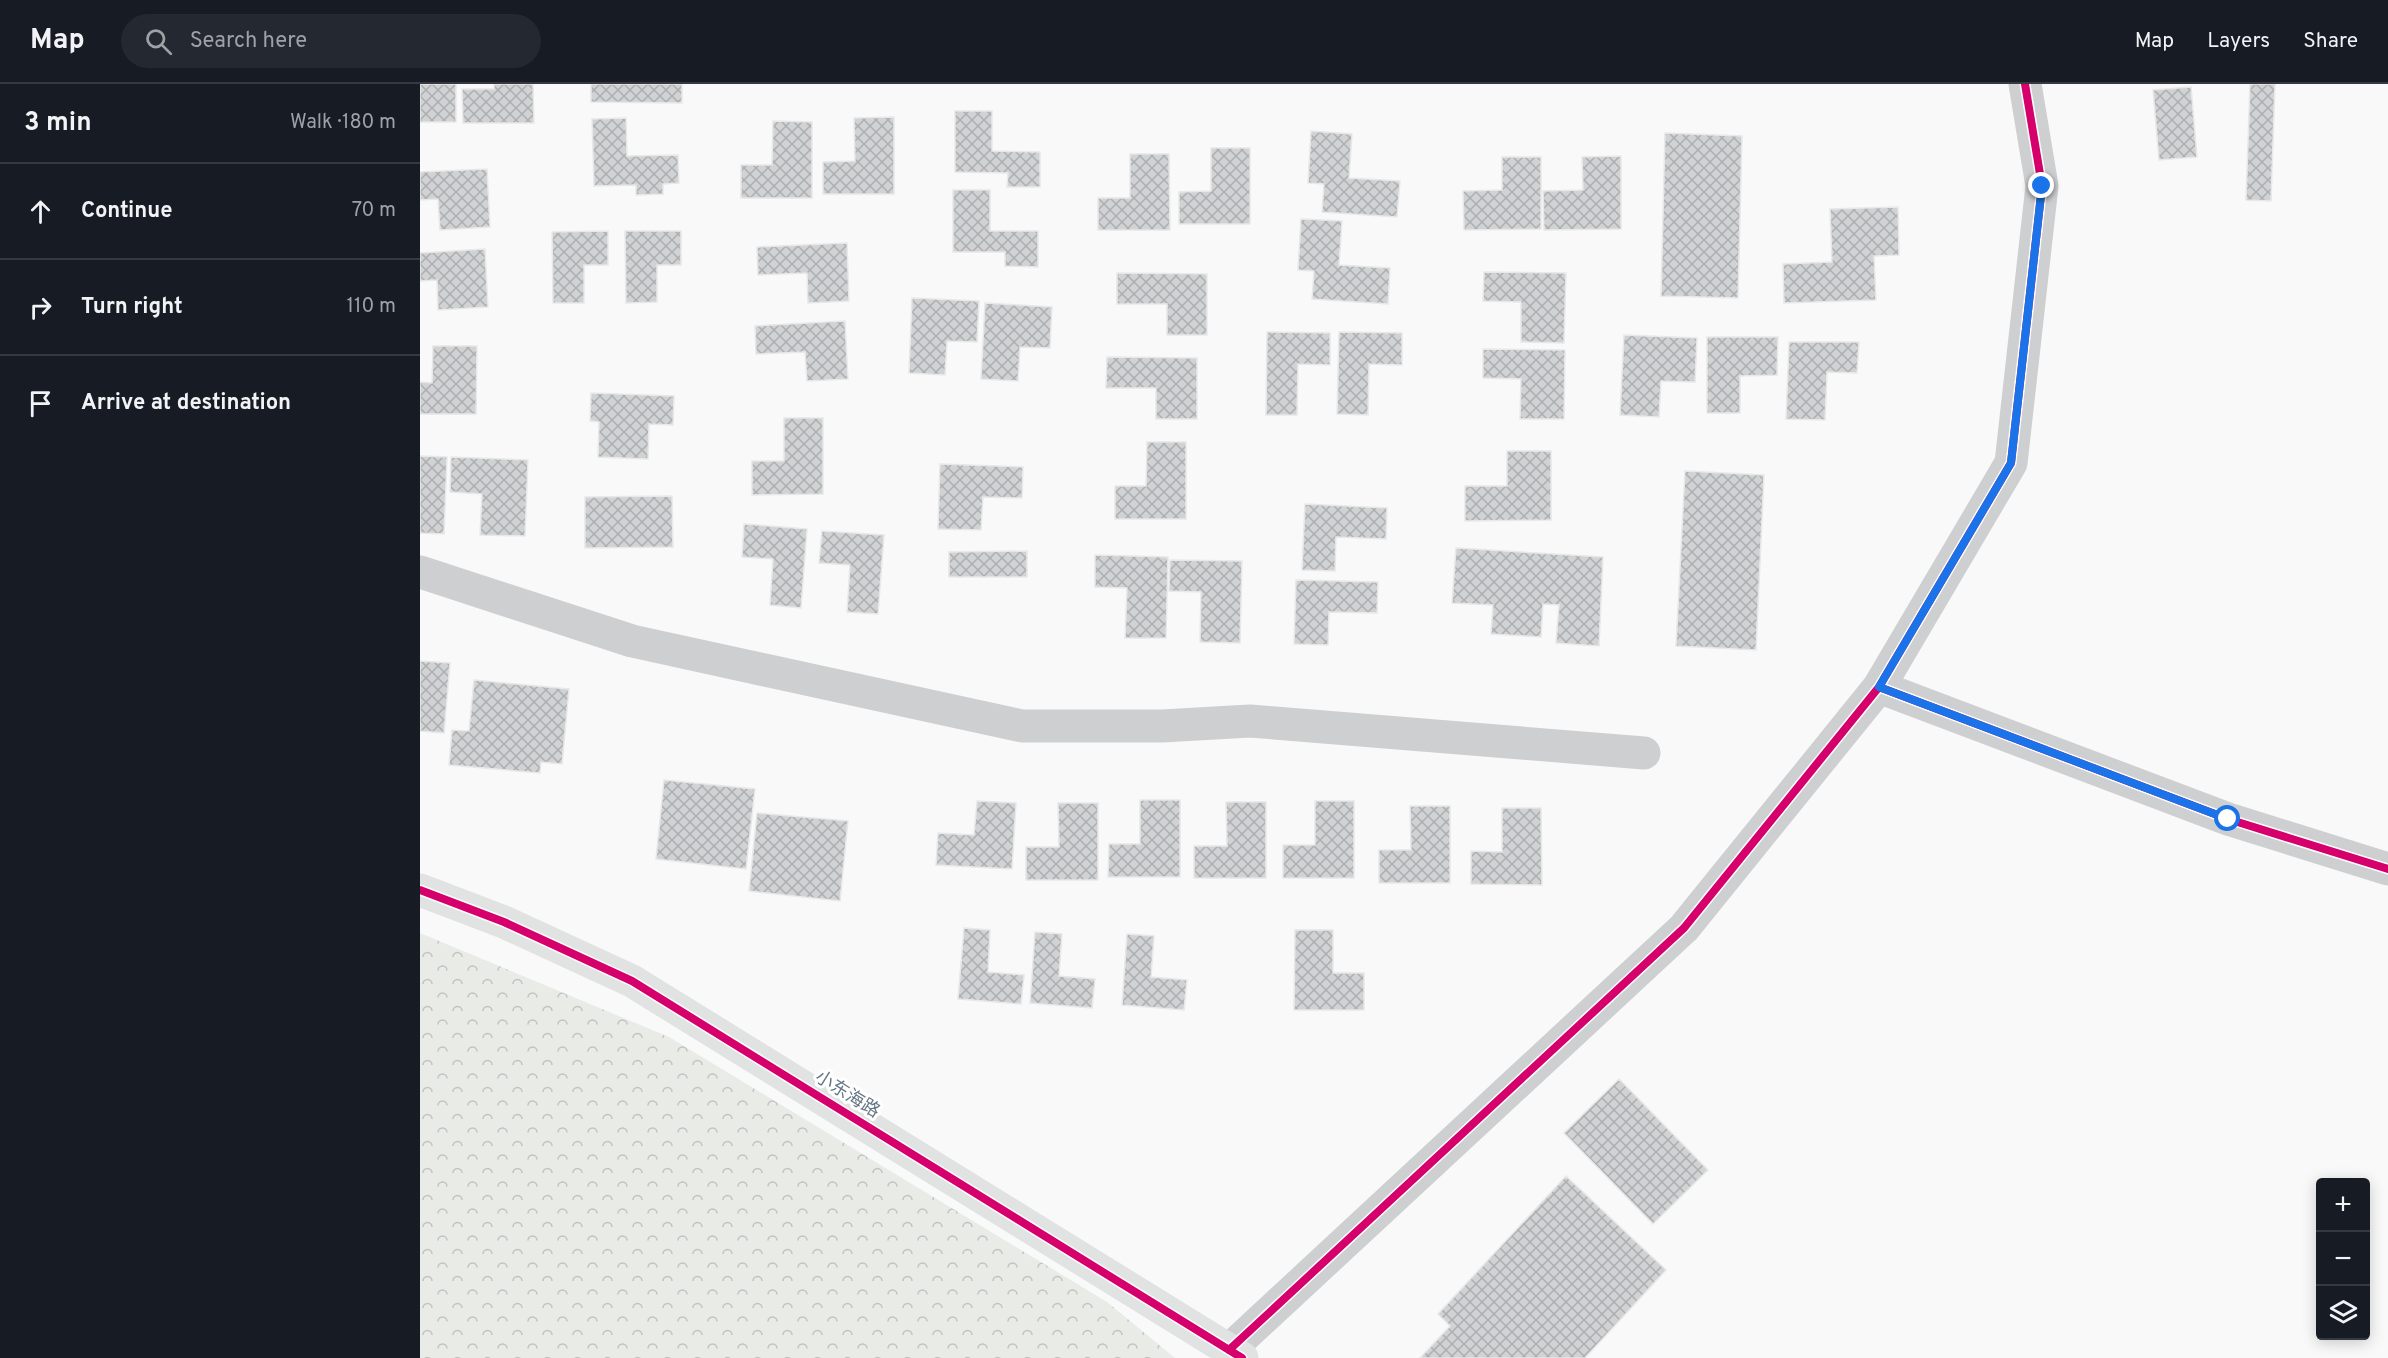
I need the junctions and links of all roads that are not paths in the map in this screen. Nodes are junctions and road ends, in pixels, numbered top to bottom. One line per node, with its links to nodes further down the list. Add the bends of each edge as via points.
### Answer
1 (2025, 84): 3 (street, via 2042,186 2011,463)
2 (420, 572): 4 (street, via 632,641 1022,726 1250,722)
3 (1879, 687): 5 (street, via 2228,819); 7 (street, via 1684,928)
4 (1644, 753)
5 (2388, 869)
6 (420, 890): 7 (main road, 小东海路, via 504,922 632,981)
7 (1235, 1354)

